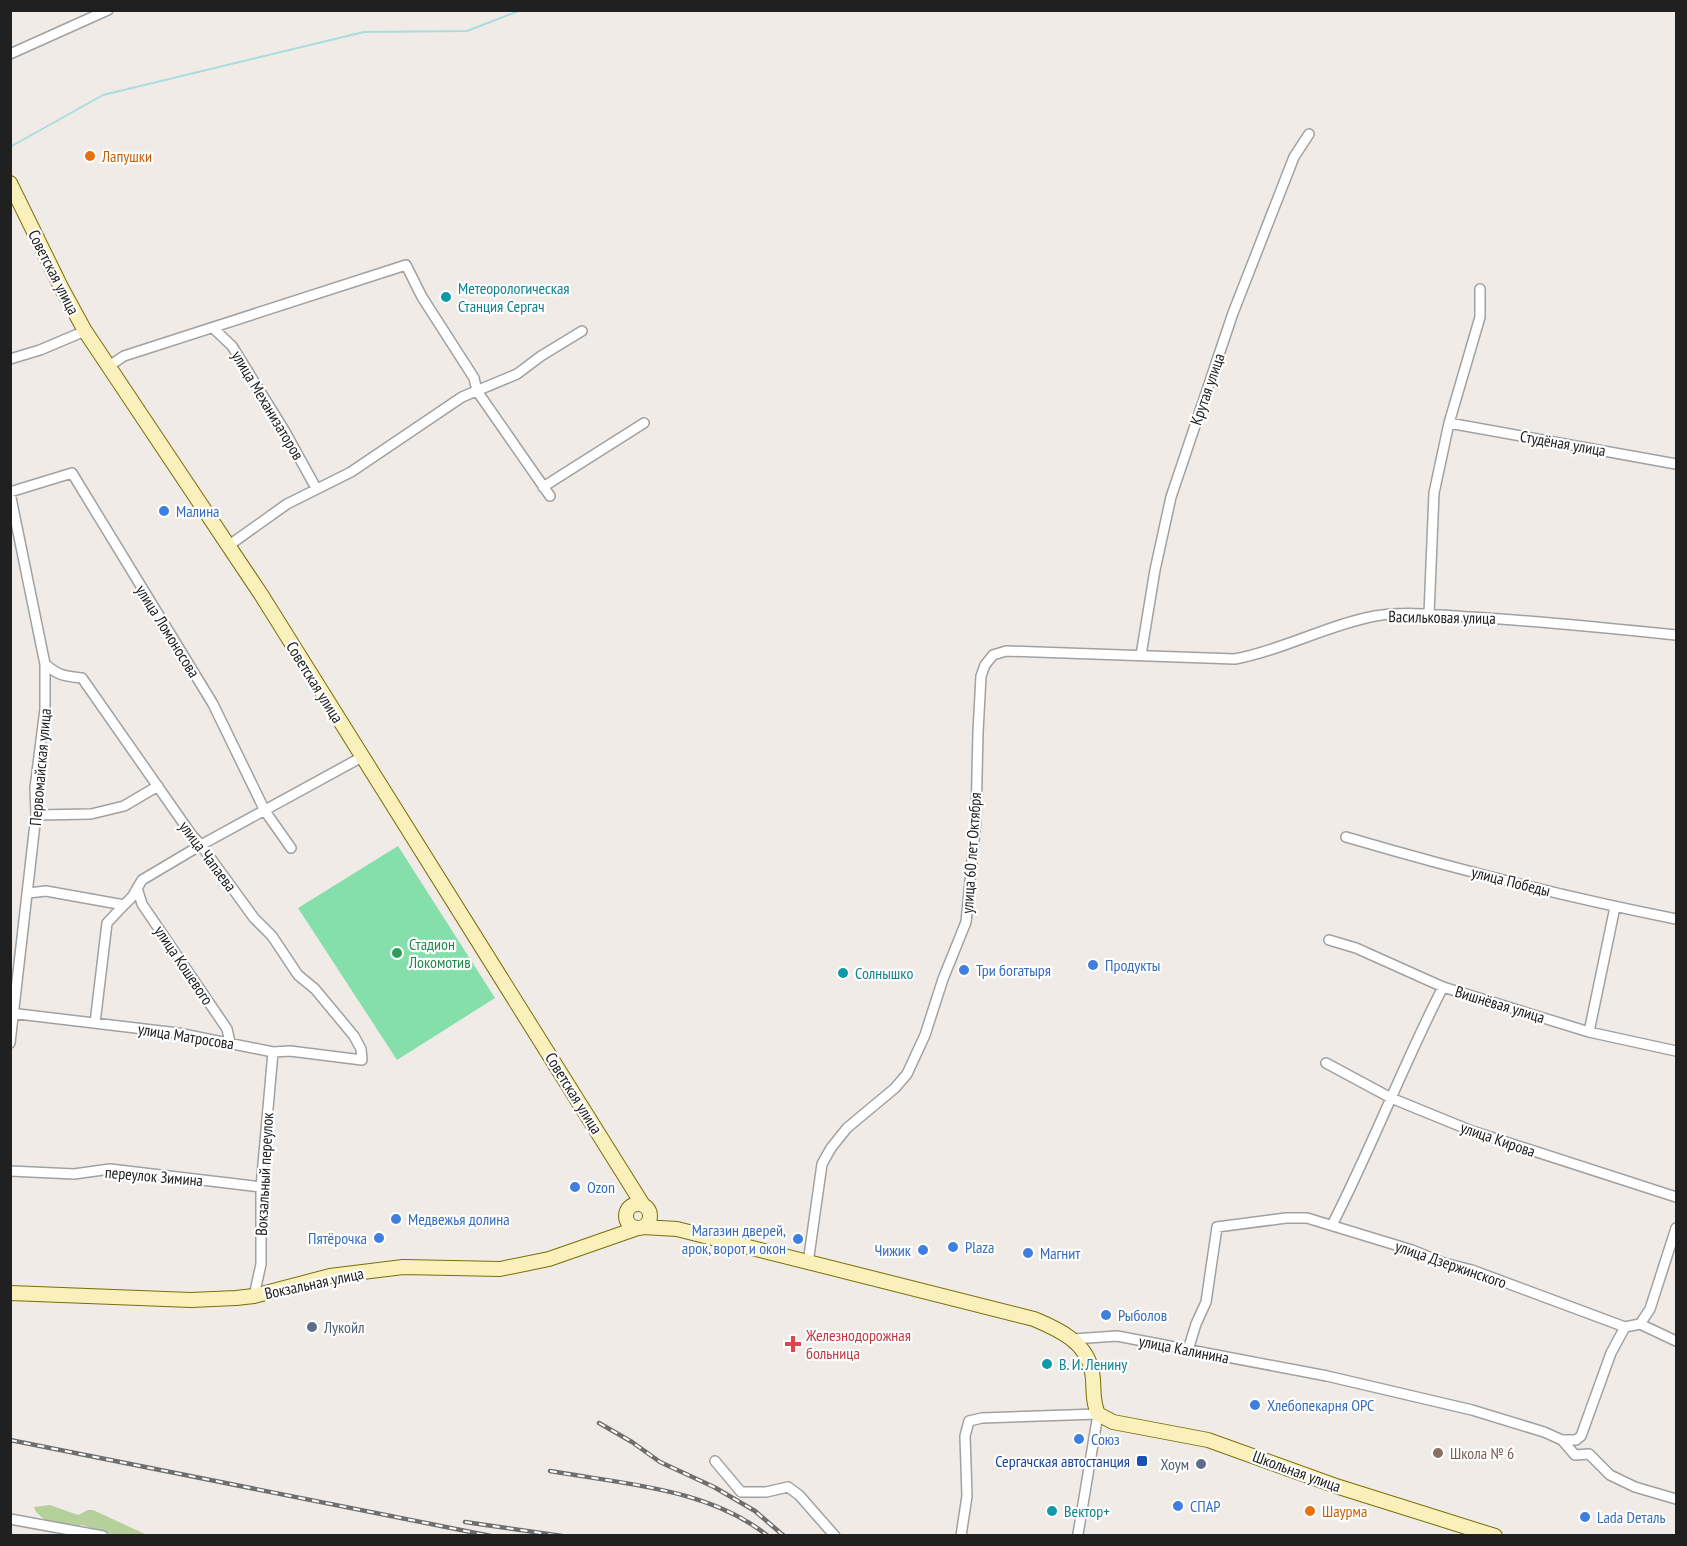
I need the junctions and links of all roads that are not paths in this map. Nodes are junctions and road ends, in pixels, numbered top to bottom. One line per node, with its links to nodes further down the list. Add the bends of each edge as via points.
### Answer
1 (108, 10): 2 (street)
2 (10, 54)
3 (1309, 134): 22 (street, Крутая улица, via 1294,157 1233,313 1171,497)
4 (10, 183): 7 (main road, Советская улица)
5 (1480, 289): 13 (street, via 1480,317)
6 (213, 328): 10 (street, via 124,356); 11 (street, via 406,265 474,378); 16 (street, улица Механизаторов, via 232,346)
7 (85, 331): 9 (street); 10 (main road, Советская улица)
8 (582, 331): 11 (street, via 517,374)
9 (10, 359)
10 (109, 366): 19 (main road, Советская улица)
11 (477, 391): 15 (street); 16 (street, via 444,408 351,472)
12 (644, 423): 15 (street)
13 (1449, 423): 14 (street, Студёная улица); 20 (street, via 1434,493)
14 (1677, 464)
15 (543, 487): 18 (street)
16 (316, 488): 19 (street)
17 (10, 493): 23 (street, Первомайская улица); 26 (street, улица Ломоносова, via 72,473 213,704)
18 (550, 496)
19 (228, 546): 24 (main road, Советская улица)
20 (1429, 614): 21 (street, Васильковая улица); 22 (street, Васильковая улица, via 1377,616 1234,659)
21 (1677, 635)
22 (1141, 655): 57 (street, улица 60 лет Октября, via 1006,651 993,655 985,665 981,676 976,820 966,922 907,1074 847,1128 822,1164)
23 (45, 664): 25 (street, улица Чапаева, via 56,673 82,678); 27 (street, Первомайская улица)
24 (362, 757): 26 (street); 51 (main road, Советская улица, via 627,1178)
25 (158, 786): 27 (street, via 124,806 102,812); 29 (street, улица Чапаева)
26 (265, 811): 29 (street); 30 (street, улица Ломоносова)
27 (36, 815): 32 (street, Первомайская улица)
28 (1346, 837): 34 (street, улица Победы)
29 (201, 845): 31 (street, via 142,880); 45 (street, улица Чапаева, via 254,918 273,936 298,975 315,989 354,1036)
30 (291, 848)
31 (137, 888): 33 (street); 41 (street, улица Кошевого, via 142,904 227,1029)
32 (28, 893): 33 (street, via 46,891); 38 (street, Первомайская улица)
33 (124, 904): 39 (street, via 107,923)
34 (1615, 907): 35 (street, улица Победы); 40 (street)
35 (1677, 920)
36 (1329, 940): 37 (street, Вишнёвая улица)
37 (1443, 987): 40 (street, Вишнёвая улица); 47 (street)
38 (12, 1013): 39 (street, улица Матросова); 42 (street, Первомайская улица)
39 (95, 1023): 41 (street, улица Матросова)
40 (1589, 1032): 43 (street, Вишнёвая улица)
41 (230, 1042): 44 (street, улица Матросова)
42 (10, 1043)
43 (1677, 1051)
44 (273, 1052): 45 (street, улица Матросова); 49 (street, Вокзальный переулок)
45 (362, 1060)
46 (1326, 1063): 47 (street, улица Кирова)
47 (1391, 1098): 50 (street, улица Кирова, via 1472,1131); 52 (street)
48 (10, 1171): 49 (street, переулок Зимина, via 74,1174 110,1168)
49 (261, 1187): 59 (street, Вокзальный переулок, via 261,1264)
50 (1676, 1194)
51 (637, 1210): 53 (main road, via 630,1224); 53 (main road, via 649,1221); 55 (main road); 56 (main road)
52 (1332, 1226): 61 (street, улица Дзержинского, via 1472,1270); 64 (street, улица Дзержинского, via 1307,1218 1286,1218 1217,1227 1206,1302)
53 (640, 1228): 55 (main road); 56 (main road, Вокзальная улица)
54 (1677, 1228): 60 (street, via 1650,1309)
55 (677, 1229): 57 (main road)
56 (612, 1237): 59 (main road, Вокзальная улица, via 549,1259 500,1269 403,1267 330,1276)
57 (808, 1263): 62 (main road, via 1034,1319)
58 (10, 1293): 59 (main road, Вокзальная улица, via 191,1300)
59 (254, 1296)
60 (1640, 1324): 61 (street); 63 (street)
61 (1624, 1327): 66 (street)
62 (1072, 1339): 64 (street, улица Калинина, via 1117,1336); 65 (main road, via 1087,1357 1092,1371 1093,1402)
63 (1677, 1341)
64 (1188, 1350): 67 (street, улица Калинина, via 1327,1376 1472,1410)
65 (1098, 1414): 72 (street); 75 (street, via 969,1421 965,1436 967,1496); 76 (main road, Школьная улица, via 1113,1422 1208,1440)
66 (1581, 1436): 67 (street); 68 (street)
67 (1562, 1440): 68 (street, улица Калинина, via 1575,1455)
68 (1589, 1454): 70 (street, улица Калинина, via 1610,1475)
69 (716, 1461): 74 (street, via 741,1492 788,1487)
70 (1677, 1499)
71 (10, 1519): 73 (street)
72 (1078, 1534)
73 (103, 1536)
74 (835, 1536)
75 (962, 1536)
76 (1495, 1536)

